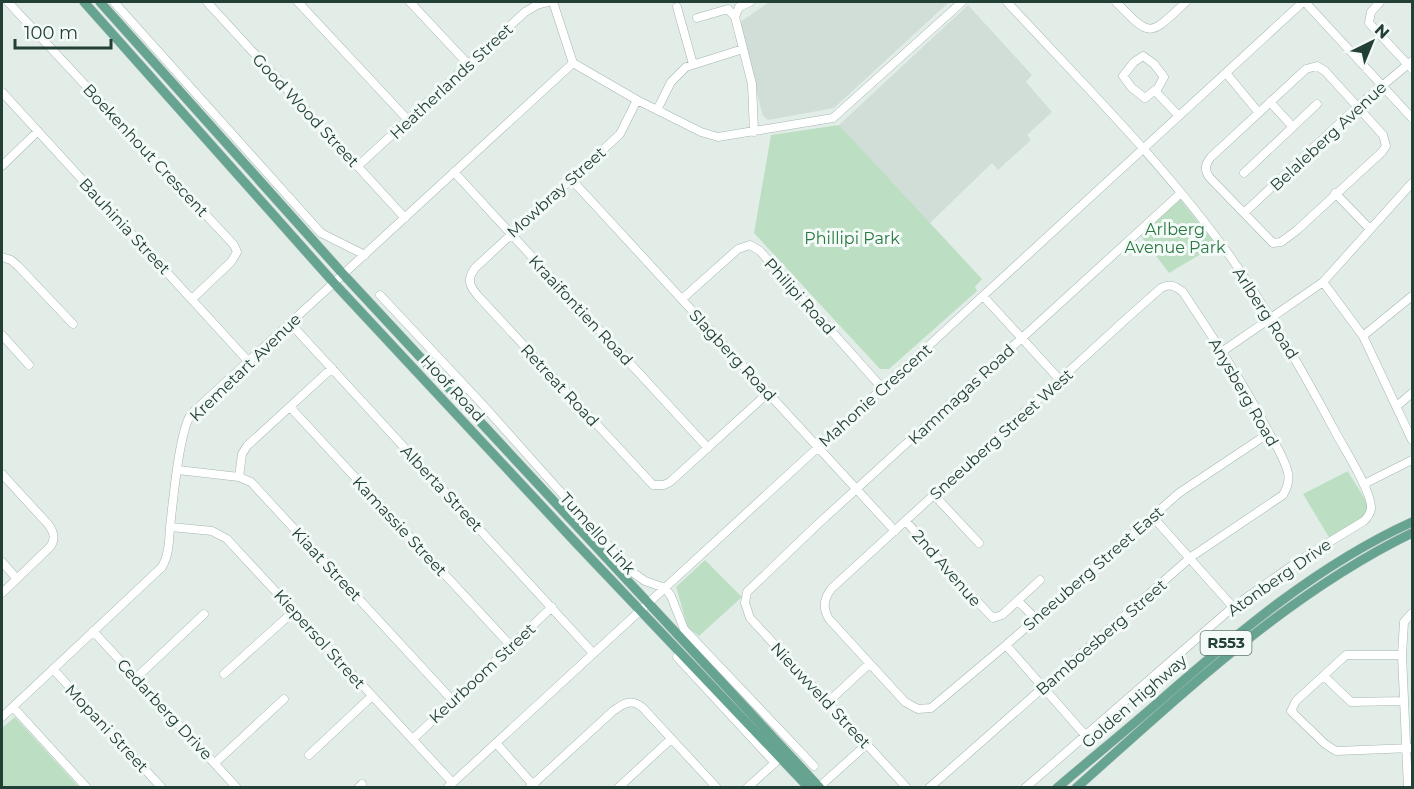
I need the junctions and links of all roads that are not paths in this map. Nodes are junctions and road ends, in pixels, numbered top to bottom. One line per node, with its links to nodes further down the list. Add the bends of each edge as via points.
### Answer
1 (8, 2): 64 (street, Boekenhout Crescent, via 234,245 237,252 231,262)
2 (84, 2): 59 (main road, Hoof Road)
3 (100, 2): 56 (main road, Hoof Road)
4 (114, 2): 54 (street, via 321,233)
5 (207, 2): 43 (street, Good Wood Street)
6 (298, 2): 37 (street)
7 (410, 2): 22 (street)
8 (548, 2): 22 (street, Heatherlands Street, via 525,12)
9 (553, 2): 21 (street)
10 (750, 2): 18 (street, via 739,7)
11 (962, 2): 40 (street, via 836,117)
12 (1007, 2): 41 (street, Arlberg Road)
13 (1116, 2): 14 (street, via 1147,29 1158,26)
14 (1186, 2)
15 (1304, 2): 25 (street, Mahonie Crescent); 26 (street)
16 (1380, 2): 24 (street, via 1371,12 1369,22)
17 (676, 8): 23 (street)
18 (735, 17): 19 (street, via 728,9); 20 (street)
19 (697, 18)
20 (743, 49): 23 (street); 40 (street, via 752,84)
21 (573, 63): 29 (street); 44 (street, Kremetart Avenue)
22 (468, 64): 37 (street, Heatherlands Street)
23 (693, 64): 33 (street, via 676,76)
24 (1411, 65): 26 (street, Belaleberg Avenue)
25 (1226, 73): 34 (street); 35 (street, Mahonie Crescent)
26 (1383, 85): 32 (street, Belaleberg Avenue); 36 (street)
27 (1155, 91): 27 (street, via 1164,75 1146,57 1139,57 1123,77 1141,97); 35 (street)
28 (2, 92): 39 (street, Bauhinia Street)
29 (637, 100): 33 (street); 46 (street, Mowbray Street, via 620,134)
30 (1270, 102): 32 (street, via 1314,66 1325,71); 34 (street); 38 (street)
31 (1317, 104): 38 (street)
32 (1358, 106): 49 (street, via 1383,135 1386,146); 50 (street, Belaleberg Avenue)
33 (657, 110): 40 (street, via 709,135)
34 (1259, 113): 50 (street, via 1206,164 1210,178)
35 (1179, 116): 41 (street, Mahonie Crescent)
36 (1413, 118)
37 (408, 120): 43 (street, Heatherlands Street)
38 (1293, 127): 45 (street)
39 (38, 131): 42 (street); 64 (street, Bauhinia Street)
40 (754, 132)
41 (1143, 149): 48 (street, Arlberg Road); 62 (street, Mahonie Crescent)
42 (2, 166)
43 (358, 166): 51 (street, Good Wood Street)
44 (454, 172): 51 (street, Kremetart Avenue); 53 (street, Kraaifontien Road)
45 (1245, 173)
46 (571, 179): 53 (street, Mowbray Street); 65 (street, Slagberg Road)
47 (1413, 183): 52 (street)
48 (1181, 193): 66 (street, Arlberg Road, via 1232,260); 71 (street, Kammagas Road)
49 (1335, 193): 50 (street, via 1296,231 1277,243 1270,241); 52 (street)
50 (1245, 213)
51 (405, 218): 54 (street, Kremetart Avenue)
52 (1370, 230): 58 (street)
53 (510, 233): 57 (street, Mowbray Street, via 475,268); 85 (street, Kraaifontien Road)
54 (365, 255): 56 (street, Kremetart Avenue)
55 (2, 257): 68 (street, via 18,266)
56 (343, 274): 59 (street, Kremetart Avenue); 110 (main road, Hoof Road)
57 (469, 280): 85 (street, Retreat Road, via 479,297 651,483 664,486)
58 (1323, 282): 66 (street); 70 (street)
59 (334, 283): 67 (street, Kremetart Avenue); 114 (main road, Hoof Road)
60 (1183, 292): 72 (street, Anysberg Road); 76 (street, Sneeuberg Street West, via 1170,285 1161,288)
61 (380, 295): 106 (street, Tumello Link, via 631,571)
62 (983, 296): 71 (street); 77 (street, Mahonie Crescent)
63 (1413, 296): 70 (street)
64 (192, 299): 73 (street, Bauhinia Street)
65 (682, 299): 77 (street, Philipi Road, via 738,249 750,245 760,251); 78 (street, Slagberg Road)
66 (1270, 319): 72 (street); 90 (street, Arlberg Road)
67 (290, 323): 73 (street, Kremetart Avenue); 75 (street, Alberta Street)
68 (73, 324)
69 (2, 335): 74 (street)
70 (1363, 336): 80 (street)
71 (1021, 338): 76 (street); 91 (street, Kammagas Road)
72 (1223, 351): 82 (street, Anysberg Road)
73 (248, 361): 87 (street, Kremetart Avenue, via 188,419)
74 (29, 365)
75 (332, 368): 81 (street); 112 (street, Alberta Street)
76 (1060, 380): 92 (street, Sneeuberg Street West)
77 (883, 389): 84 (street, Mahonie Crescent)
78 (768, 393): 84 (street, Slagberg Road); 85 (street)
79 (1413, 393): 80 (street)
80 (1397, 406): 83 (street)
81 (290, 407): 89 (street, via 247,446); 120 (street, Kamassie Street)
82 (1269, 433): 93 (street, Anysberg Road, via 1288,472); 95 (street, Sneeuberg Street East, via 1186,487)
83 (1413, 440)
84 (818, 447): 91 (street, Slagberg Road); 106 (street, Mahonie Crescent)
85 (708, 448)
86 (1413, 460): 90 (street)
87 (178, 470): 89 (street); 98 (street, Kremetart Avenue)
88 (2, 474): 104 (street, via 48,524 54,537 50,548)
89 (239, 477): 132 (street, Kiaat Street, via 259,491)
90 (1364, 484): 94 (street, Arlberg Road)
91 (857, 489): 99 (street, Slagberg Road); 108 (street, Kammagas Road, via 755,582)
92 (934, 495): 96 (street, Sneeuberg Street West); 101 (street)
93 (1281, 497): 102 (street, Bamboesberg Street)
94 (1370, 511): 111 (street, Atonberg Drive, via 1364,521)
95 (1152, 516): 102 (street); 117 (street, Sneeuberg Street East)
96 (906, 522): 99 (street, Sneeuberg Street West); 109 (street, 2nd Avenue, via 991,616 999,617)
97 (1413, 522): 159 (main road, Golden Highway / R553, via 1342,559 1270,608)
98 (171, 527): 113 (street, Kiepersol Street, via 221,534); 118 (street, Kremetart Avenue, via 162,567)
99 (895, 531): 124 (street, Sneeuberg Street West, via 832,588 825,600 829,619)
100 (1413, 533): 160 (main road, Golden Highway / R553, via 1351,566 1278,615)
101 (979, 543)
102 (1191, 557): 111 (street); 129 (street, Bamboesberg Street)
103 (2, 562): 104 (street)
104 (17, 579): 107 (street)
105 (1040, 580): 109 (street, 2nd Avenue)
106 (665, 588): 110 (street, Mahonie Crescent); 146 (street, via 684,629)
107 (2, 592)
108 (745, 598): 134 (street, Nieuwveld Street, via 750,618)
109 (1018, 601): 117 (street)
110 (648, 603): 114 (street, Mahonie Crescent); 144 (main road, Hoof Road)
111 (1233, 606): 137 (street, Atonberg Drive)
112 (552, 607): 120 (street, Keurboom Street); 121 (street, Alberta Street)
113 (294, 611): 126 (street); 130 (street, Kiepersol Street)
114 (640, 611): 121 (street, Mahonie Crescent); 144 (main road, Hoof Road)
115 (1413, 613): 122 (street, via 1404,622)
116 (204, 614): 128 (street)
117 (1036, 619): 119 (street, Sneeuberg Street East)
118 (93, 631): 125 (street, Kremetart Avenue); 128 (street, Cedarberg Drive)
119 (1006, 645): 124 (street, Sneeuberg Street East, via 935,706 922,709 905,702); 129 (street)
120 (511, 646): 132 (street, Keurboom Street)
121 (593, 653): 140 (street, Mahonie Crescent)
122 (1402, 655): 127 (street, via 1346,655); 133 (street)
123 (677, 657): 144 (street)
124 (869, 664): 134 (street)
125 (53, 669): 135 (street, Kremetart Avenue); 151 (street, Mopani Street)
126 (224, 674)
127 (1324, 675): 133 (street, via 1351,702); 142 (street, via 1296,700 1291,711 1325,744 1340,751)
128 (136, 678): 145 (street, Cedarberg Drive)
129 (1043, 687): 137 (street); 157 (street, Bamboesberg Street)
130 (372, 696): 138 (street, Kiepersol Street); 143 (street)
131 (284, 699): 145 (street)
132 (453, 701): 138 (street, Keurboom Street)
133 (1404, 701): 142 (street)
134 (828, 702): 141 (street, Nieuwveld Street)
135 (13, 707): 136 (street, Kremetart Avenue); 150 (street)
136 (2, 717)
137 (1085, 735): 158 (street, Atonberg Drive)
138 (413, 739): 147 (street, Kiepersol Street)
139 (671, 739): 148 (street, via 643,708 629,702 614,711); 153 (street); 154 (street)
140 (496, 743): 147 (street, Mahonie Crescent); 148 (street)
141 (867, 744): 149 (street); 156 (street, Nieuwveld Street)
142 (1409, 748): 161 (street)
143 (309, 755)
144 (781, 757): 149 (main road, Hoof Road); 155 (street)
145 (215, 763): 152 (street, Cedarberg Drive)
146 (814, 766)
147 (450, 785)
148 (532, 786)
149 (817, 787)
150 (87, 788)
151 (162, 788)
152 (237, 788)
153 (618, 788)
154 (717, 788)
155 (747, 788)
156 (907, 788)
157 (929, 788)
158 (1025, 788)
159 (1057, 788)
160 (1076, 788)
161 (1408, 788)

